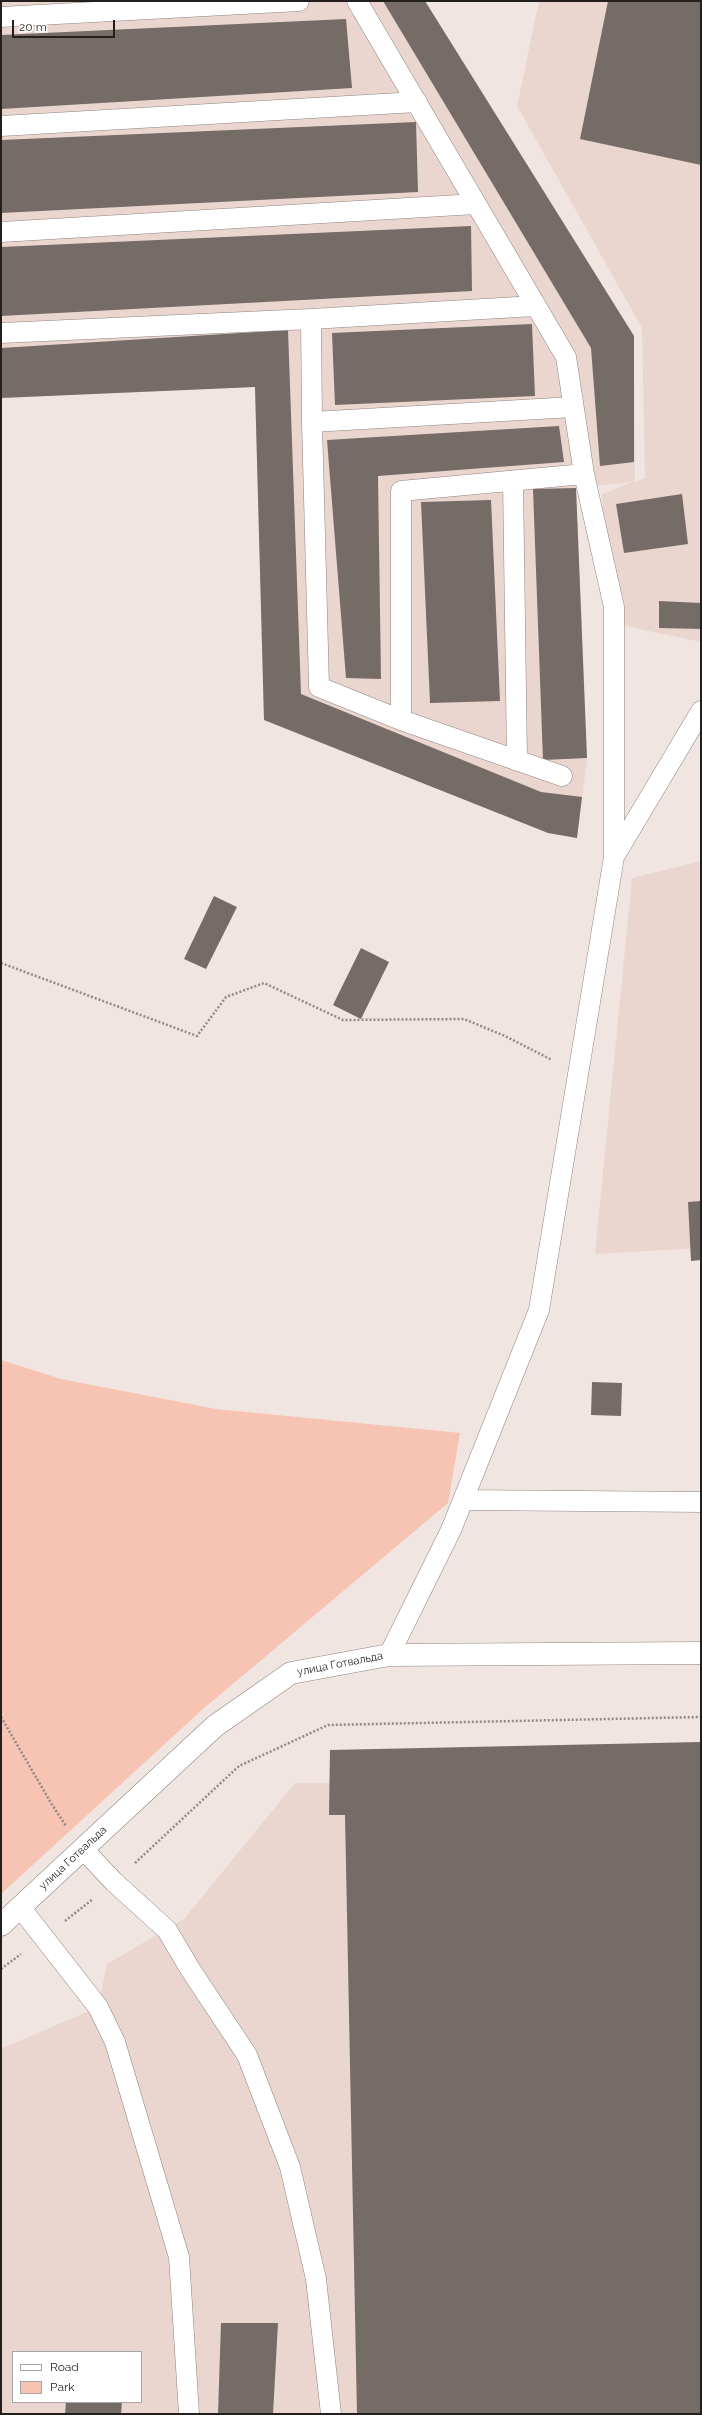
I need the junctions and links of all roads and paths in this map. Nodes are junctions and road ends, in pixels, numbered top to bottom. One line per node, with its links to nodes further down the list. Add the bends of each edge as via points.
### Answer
1 (299, 1): 3 (lane)
2 (356, 1): 4 (lane)
3 (1, 17)
4 (417, 102): 5 (lane); 6 (lane)
5 (1, 126)
6 (476, 204): 7 (lane); 8 (lane)
7 (1, 232)
8 (535, 306): 9 (lane); 11 (lane, via 566,357)
9 (311, 319): 10 (lane); 12 (lane)
10 (1, 333)
11 (573, 407): 12 (lane); 13 (lane)
12 (312, 422): 16 (lane, via 319,687)
13 (584, 474): 14 (lane); 19 (lane, via 614,607)
14 (513, 481): 16 (lane, via 400,491); 17 (lane)
15 (701, 711): 19 (lane)
16 (401, 720): 17 (lane)
17 (518, 761): 18 (lane)
18 (562, 776)
19 (614, 857): 21 (lane)
20 (1, 963): 21 (path, via 197,1036 226,997 264,982 343,1020 464,1019 505,1036)
21 (579, 1074): 22 (lane, via 539,1310)
22 (464, 1500): 23 (lane); 25 (lane, via 452,1530)
23 (701, 1502)
24 (701, 1653): 25 (main road, улица Готвальда)
25 (389, 1655): 28 (main road, улица Готвальда, via 291,1673 215,1726)
26 (1, 1717): 28 (path, via 51,1803)
27 (701, 1717): 29 (path, via 328,1725 239,1766)
28 (82, 1849): 29 (lane); 30 (main road, улица Готвальда)
29 (114, 1882): 32 (path); 35 (lane, via 167,1930 247,2055 292,2175 316,2279)
30 (20, 1907): 31 (main road, улица Готвальда); 32 (lane)
31 (1, 1925)
32 (45, 1936): 33 (path); 34 (lane, via 98,2007 115,2042 179,2258)
33 (1, 1969)
34 (189, 2414)
35 (331, 2414)

